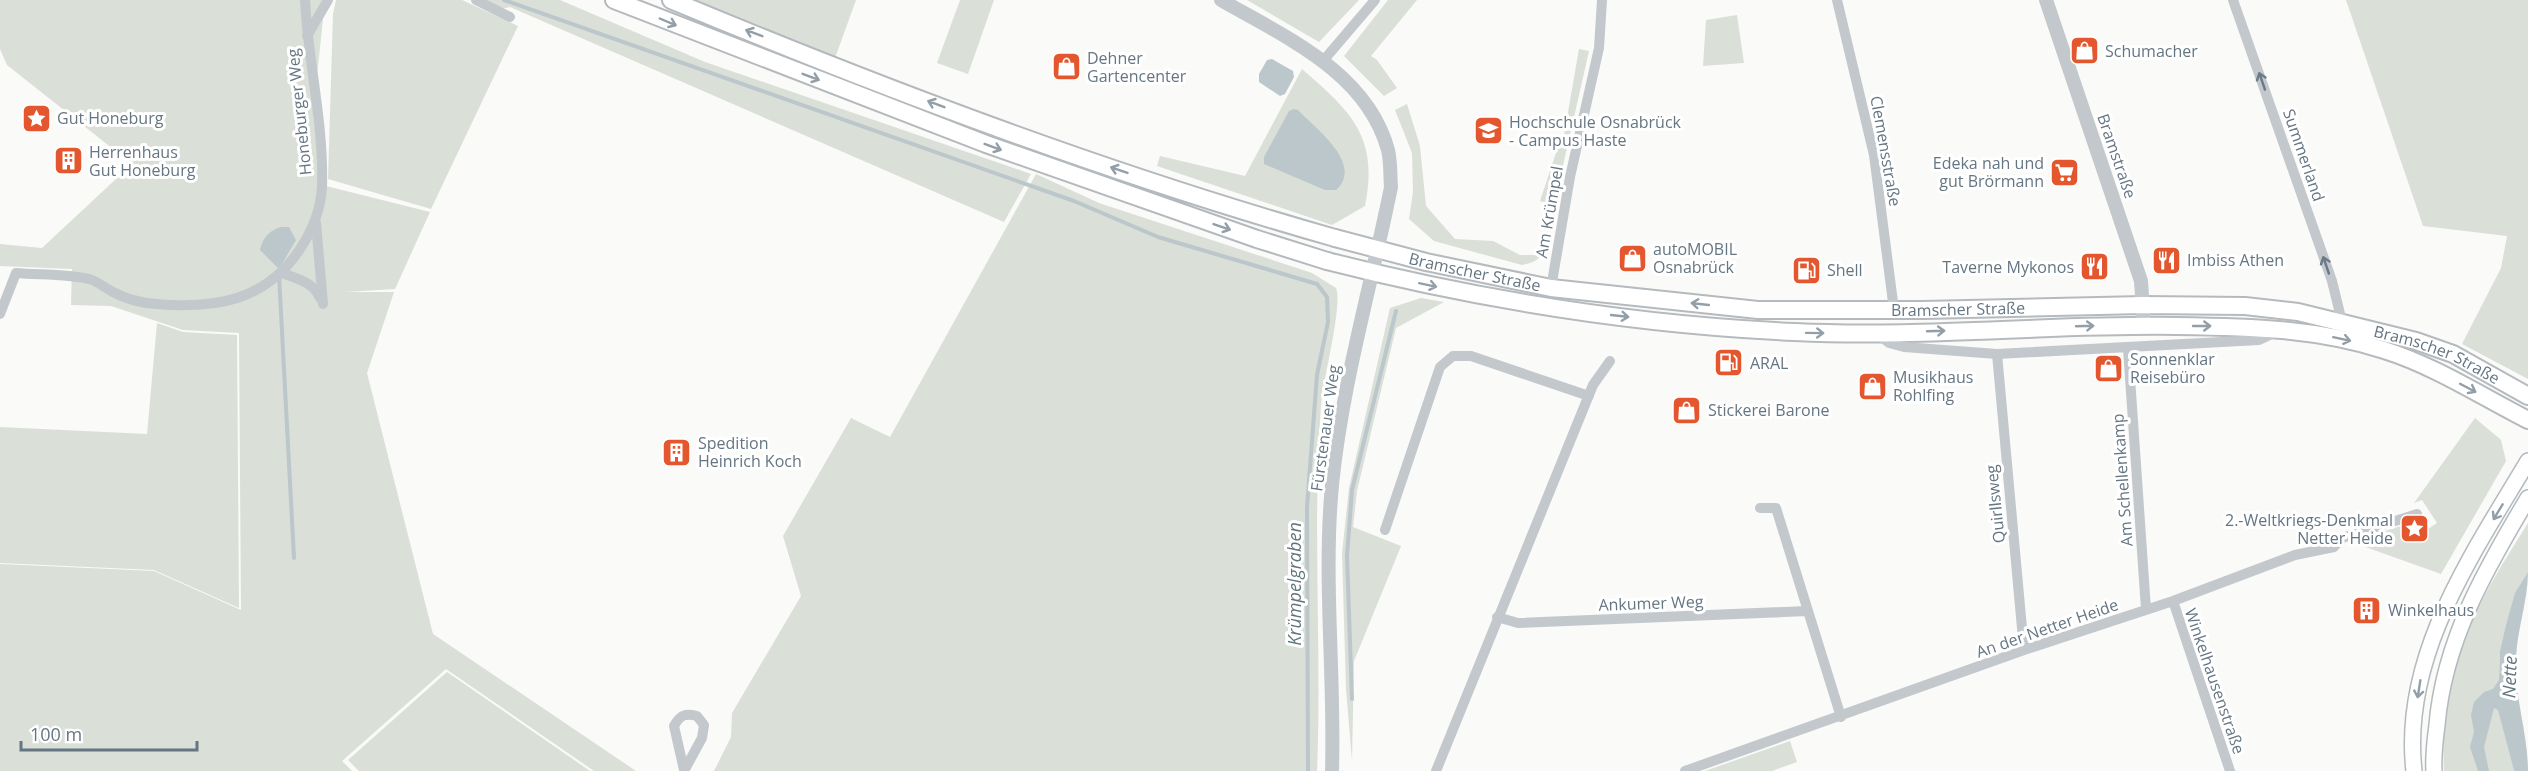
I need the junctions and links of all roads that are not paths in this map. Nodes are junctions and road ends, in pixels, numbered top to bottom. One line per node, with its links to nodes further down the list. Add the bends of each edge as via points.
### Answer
1 (305, 0): 13 (street, Honeburger Weg)
2 (328, 0): 13 (street, Honeburger Weg)
3 (477, 0): 12 (street)
4 (614, 0): 17 (main road, Bramscher Straße, one-way to 17, via 986,144 1257,239)
5 (671, 0): 16 (main road, Bramscher Straße, one-way to 5, via 1251,214 992,127)
6 (1221, 0): 14 (street, Fürstenauer Weg)
7 (1375, 0): 14 (street)
8 (1602, 0): 19 (street, Am Krümpel, via 1600,42 1570,177)
9 (1837, 0): 21 (street, Clemensstraße, via 1874,155)
10 (2046, 0): 20 (street, Bramstraße, via 2141,281)
11 (2233, 0): 23 (street, Summerland, one-way to 11, via 2328,270)
12 (510, 16)
13 (307, 36): 15 (street, Honeburger Weg, via 320,142 322,185)
14 (1323, 61): 16 (street, Fürstenauer Weg, via 1353,87 1373,113 1388,151 1391,187)
15 (316, 220): 18 (street, Honeburger Weg); 18 (street, Honeburger Weg, via 323,304 316,290 304,280)
16 (1377, 248): 17 (street, Fürstenauer Weg); 19 (main road, Bramscher Straße)
17 (1371, 272): 26 (main road, Bramscher Straße, one-way to 26, via 1454,291 1605,315 1766,330); 45 (street, Fürstenauer Weg, via 1343,399 1332,487)
18 (280, 276): 22 (street, Honeburger Weg, via 256,292 229,301 167,305 131,300 90,279 16,273)
19 (1551, 288): 21 (main road, Bramscher Straße, one-way to 19, via 1758,310)
20 (2143, 304): 21 (main road, Bramscher Straße); 23 (main road, Bramscher Straße, via 2245,306); 24 (street, Bramstraße)
21 (1894, 310)
22 (0, 314)
23 (2342, 322): 31 (main road, Bramscher Straße, via 2453,354)
24 (2144, 325): 25 (main road, Bramscher Straße, one-way to 25); 26 (main road, Bramscher Straße, one-way to 24)
25 (2284, 329): 27 (street, Bramscher Straße, via 2259,340); 32 (main road, Bramscher Straße, one-way to 32, via 2385,350)
26 (1878, 333): 28 (street, Bramscher Straße, via 1889,343 1904,347)
27 (2128, 349): 28 (street, Bramscher Straße); 39 (street, Am Schellenkamp)
28 (1997, 354): 42 (street, Quirllsweg)
29 (1610, 361): 30 (street)
30 (1588, 396): 37 (street, via 1471,356 1454,356 1440,367); 41 (street)
31 (2528, 396)
32 (2528, 420)
33 (2528, 461): 49 (main road, one-way to 49, via 2467,563 2435,630 2417,699)
34 (2528, 498): 50 (main road, via 2477,585 2450,655 2439,702)
35 (1760, 508): 40 (street, via 1776,508)
36 (2417, 514): 38 (street, An der Netter Heide, via 2342,538 2334,548 2295,555)
37 (1385, 530)
38 (2172, 601): 39 (street, An der Netter Heide); 48 (street, Winkelhausenstraße)
39 (2146, 609): 42 (street, An der Netter Heide)
40 (1807, 611): 41 (street, Ankumer Weg, via 1518,623); 43 (street)
41 (1497, 617): 46 (street)
42 (2024, 650): 43 (street, An der Netter Heide)
43 (1841, 717): 47 (street, An der Netter Heide)
44 (684, 771): 44 (street, via 674,726 678,717 686,714 697,716 704,725 702,738)
45 (1332, 771)
46 (1436, 771)
47 (1685, 771)
48 (2230, 771)
49 (2414, 771)
50 (2434, 771)

